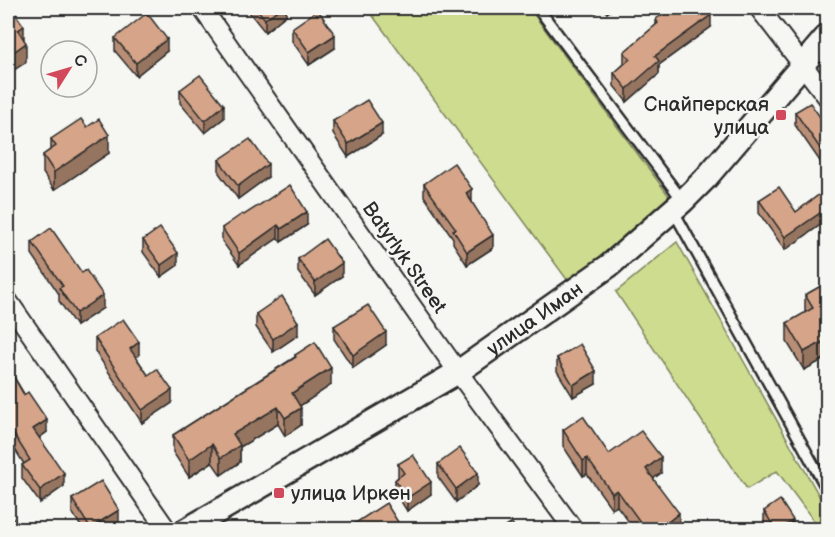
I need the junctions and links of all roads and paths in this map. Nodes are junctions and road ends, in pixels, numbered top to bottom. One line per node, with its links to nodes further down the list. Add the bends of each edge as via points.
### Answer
1 (202, 8): 9 (street, Batyrlyk Street)
2 (538, 8): 7 (lane)
3 (759, 8): 5 (street)
4 (828, 35): 5 (street, улица Иман)
5 (802, 63): 6 (street); 7 (street, улица Иман, via 725,157)
6 (828, 98)
7 (678, 206): 9 (street, улица Иман, via 610,265); 10 (lane)
8 (8, 301): 11 (street)
9 (458, 372): 12 (street, улица Иман); 13 (street, Batyrlyk Street)
10 (828, 490)
11 (167, 530)
12 (186, 530)
13 (574, 530)

